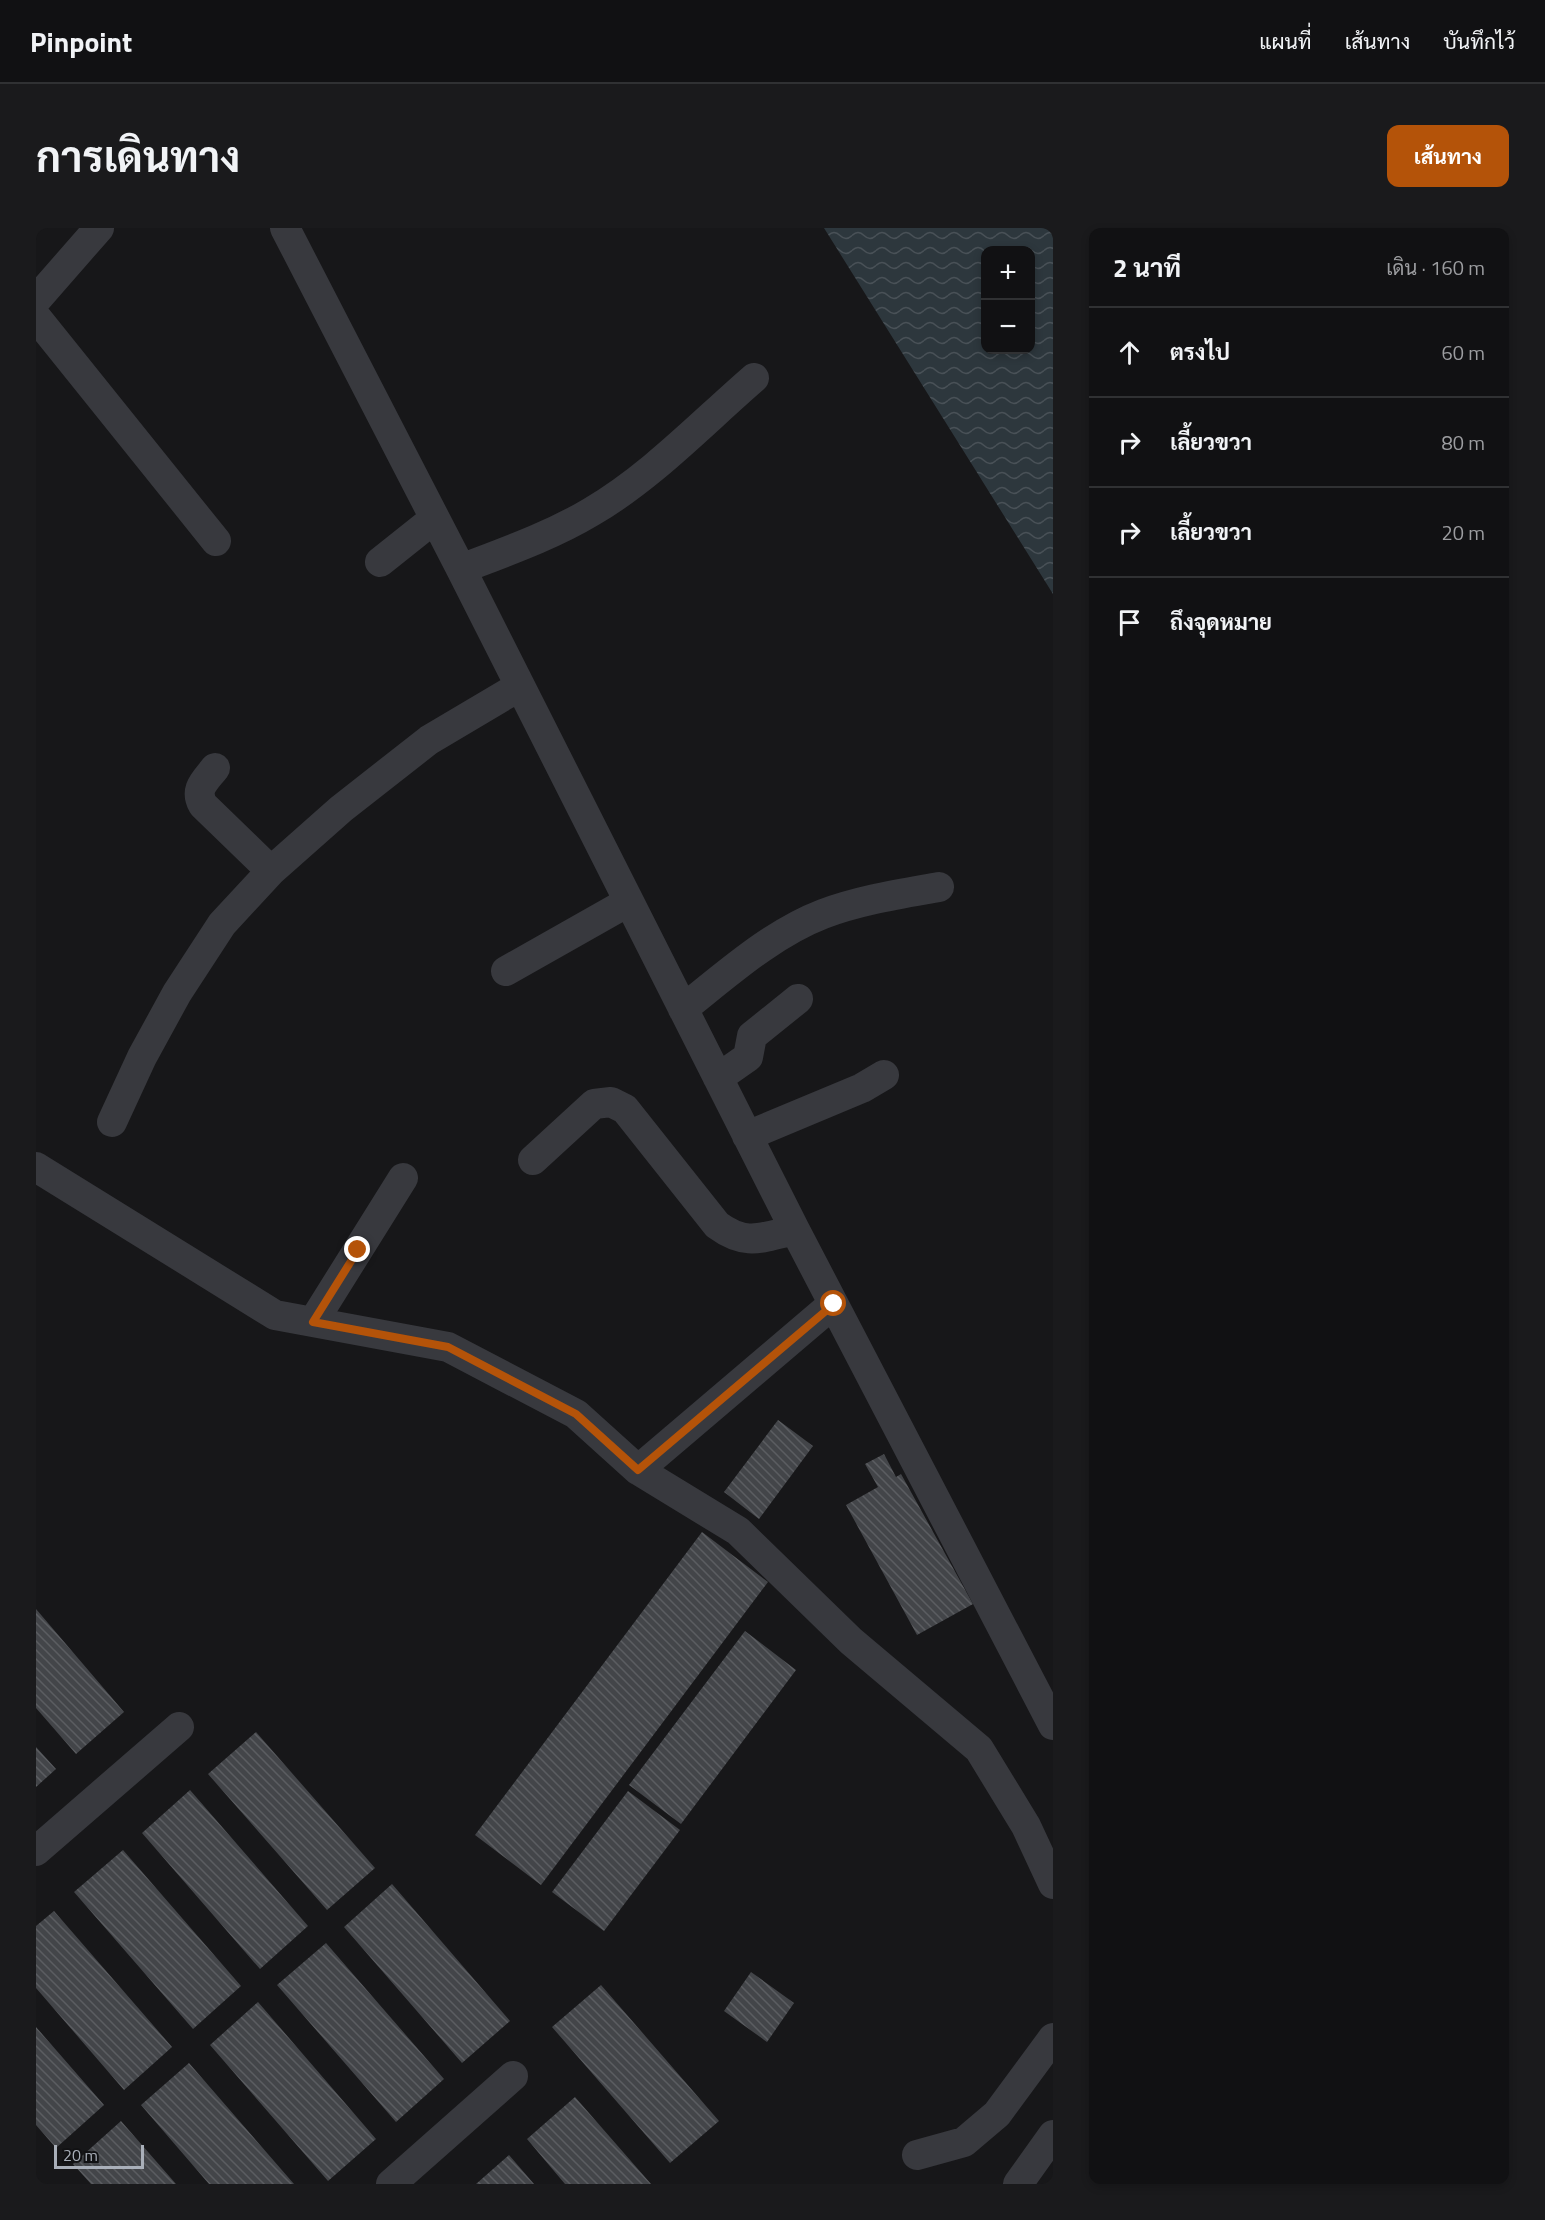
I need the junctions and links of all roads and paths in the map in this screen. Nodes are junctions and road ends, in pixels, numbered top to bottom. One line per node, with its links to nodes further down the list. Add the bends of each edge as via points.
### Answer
1 (99, 228): 3 (street)
2 (285, 228): 6 (street)
3 (36, 300)
4 (36, 317): 7 (street)
5 (754, 378): 9 (street, via 639,478 591,512)
6 (435, 519): 8 (street); 9 (street)
7 (216, 541)
8 (380, 562)
9 (462, 569): 10 (street)
10 (520, 686): 12 (street, via 429,740); 14 (street)
11 (215, 768): 12 (street, via 199,788 203,806)
12 (270, 871): 20 (street, via 222,924 177,993)
13 (939, 887): 17 (street, via 869,899 821,915 758,950)
14 (628, 902): 15 (street); 17 (street)
15 (506, 972)
16 (798, 999): 19 (street, via 752,1036 748,1057 743,1062)
17 (683, 1009): 19 (street)
18 (884, 1075): 21 (street)
19 (718, 1078): 21 (street)
20 (112, 1122)
21 (747, 1136): 25 (street)
22 (533, 1160): 25 (street, via 594,1104 611,1102 625,1110 717,1225 733,1236 751,1239)
23 (36, 1167): 27 (street, via 275,1315)
24 (403, 1178): 27 (street)
25 (795, 1230): 26 (street)
26 (834, 1304): 28 (street); 29 (street)
27 (313, 1322): 28 (street, via 448,1347 576,1414)
28 (638, 1470): 32 (street, via 738,1531 851,1641 979,1749 1026,1826)
29 (1051, 1715)
30 (179, 1727): 31 (street)
31 (36, 1851)
32 (1053, 1884)
33 (1053, 2038): 36 (street, via 997,2114 981,2128 964,2142)
34 (513, 2076): 37 (street)
35 (1053, 2135): 38 (street)
36 (917, 2155)
37 (392, 2184)
38 (1018, 2184)

